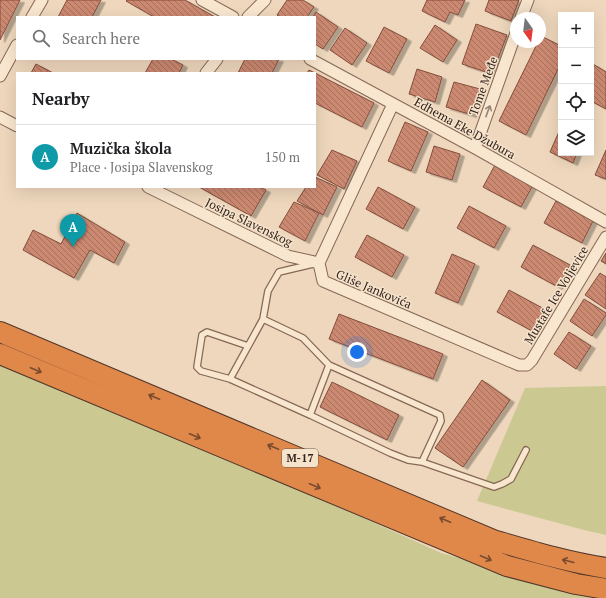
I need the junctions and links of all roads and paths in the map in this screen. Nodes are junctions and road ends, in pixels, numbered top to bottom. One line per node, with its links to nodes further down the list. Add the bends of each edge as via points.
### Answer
1 (42, 0): 6 (street)
2 (202, 0): 7 (street)
3 (265, 0): 8 (street)
4 (528, 0): 5 (street)
5 (523, 12)
6 (33, 16)
7 (231, 16)
8 (249, 16)
9 (16, 47): 14 (street)
10 (511, 48): 18 (street, Tome Međe, one-way to 10)
11 (216, 60): 13 (street)
12 (312, 60): 15 (street, Edhema Eke Džubura)
13 (207, 72)
14 (0, 76)
15 (393, 104): 18 (street, Edhema Eke Džubura); 22 (street)
16 (0, 117): 17 (street)
17 (16, 125)
18 (475, 148): 20 (street, Edhema Eke Džubura)
19 (150, 188): 22 (street, Josipa Slavenskog, via 288,256)
20 (606, 222)
21 (606, 237): 28 (street, Mustafe Ice Voljevice)
22 (319, 263): 23 (lane, via 279,272 268,292); 28 (street, Gliše Jankovića, via 323,281 519,365)
23 (263, 319): 25 (lane); 27 (lane, via 303,338)
24 (0, 332): 33 (highway, M-17, one-way to 24, via 553,558 493,540)
25 (248, 346): 29 (lane); 29 (lane, via 208,332 202,335 197,367 201,371)
26 (0, 354): 34 (highway, M-17, one-way to 34, via 507,566)
27 (328, 365): 30 (lane); 32 (lane, via 440,415 441,421)
28 (527, 365)
29 (230, 379): 30 (lane)
30 (310, 415): 32 (lane, via 390,453)
31 (526, 450): 32 (lane, via 511,479 494,487)
32 (422, 462)
33 (606, 568)
34 (606, 589)

